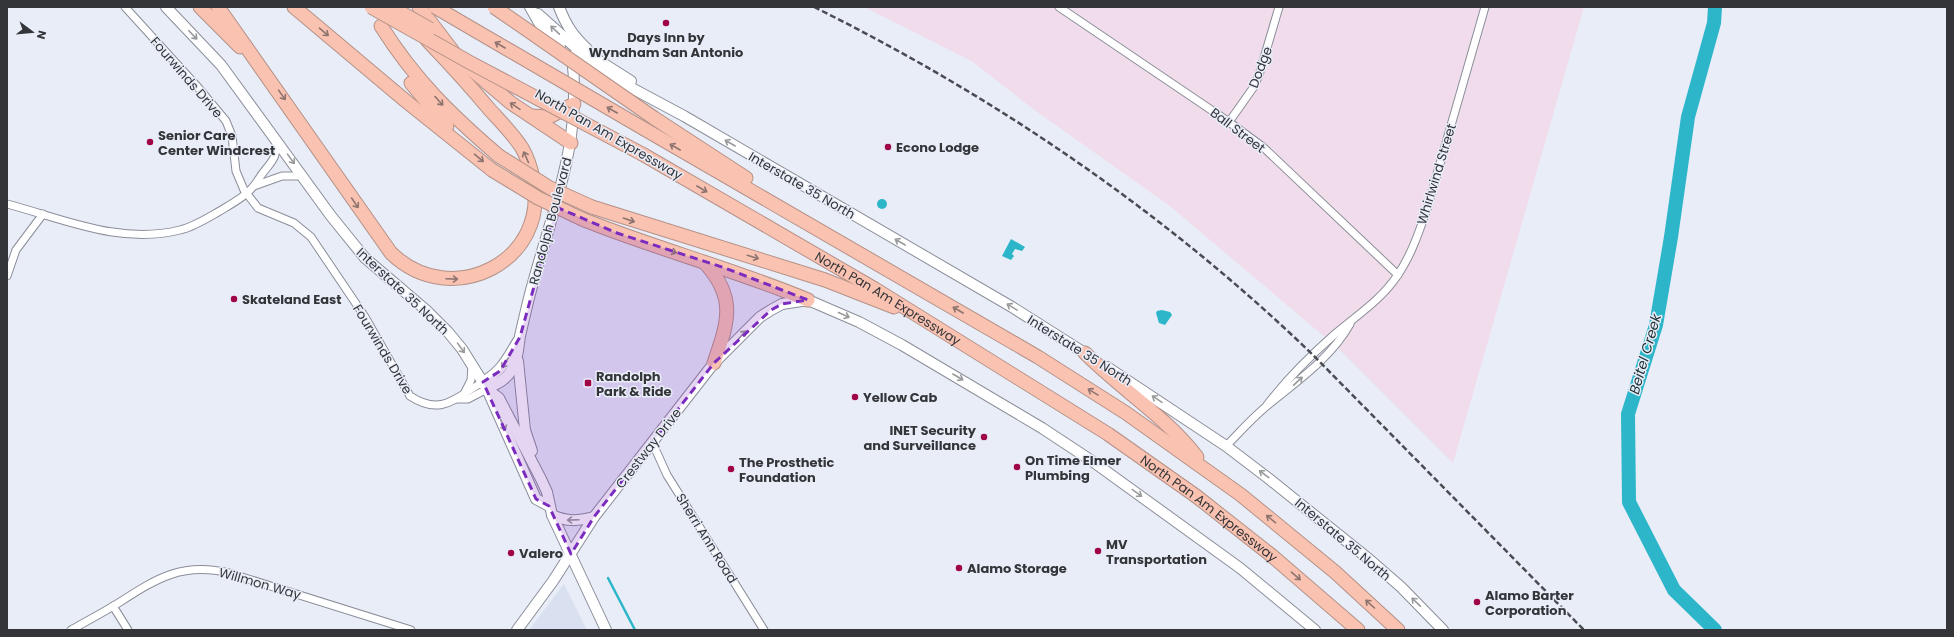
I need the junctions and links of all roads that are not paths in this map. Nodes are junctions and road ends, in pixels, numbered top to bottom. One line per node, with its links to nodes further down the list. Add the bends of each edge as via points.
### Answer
1 (125, 7): 31 (street, Fourwinds Drive, via 226,121 232,136 236,171)
2 (166, 7): 25 (main road, Interstate 35 North, one-way to 25, via 221,65)
3 (200, 7): 20 (highway)
4 (218, 7): 20 (highway)
5 (294, 7): 27 (highway, one-way to 27)
6 (372, 7): 17 (highway); 28 (highway, bridge, via 476,66)
7 (391, 7): 28 (highway, North Pan Am Expressway, bridge)
8 (404, 7): 20 (highway, one-way to 8, via 376,234 400,261 409,268 433,277 459,279 483,273 509,257 523,239 535,207 533,178 522,148 423,35)
9 (419, 7): 22 (highway, one-way to 9, via 494,90 458,58)
10 (435, 7): 34 (highway, North Pan Am Expressway, one-way to 10, bridge)
11 (494, 7): 34 (highway, bridge, via 654,118)
12 (531, 7): 18 (main road, Interstate 35 North, via 551,39); 19 (main road, Interstate 35 North, one-way to 12, via 584,54 561,36)
13 (559, 7): 19 (main road, via 574,37)
14 (1059, 7): 24 (street, Ball Street)
15 (1279, 7): 24 (street, Dodge, via 1257,79)
16 (1485, 7): 36 (street, Whirlwind Street, via 1418,235)
17 (381, 26): 27 (highway, via 402,71); 39 (highway, one-way to 39, bridge, via 400,57 444,107 499,156 550,188 592,207 825,280)
18 (572, 56): 21 (main road, Randolph Boulevard); 23 (main road, Interstate 35 North)
19 (598, 60): 23 (main road, Interstate 35 North)
20 (264, 71)
21 (574, 104): 22 (highway, via 550,117); 26 (main road, Randolph Boulevard)
22 (530, 116): 26 (highway)
23 (684, 116): 41 (main road, Interstate 35 North, one-way to 23, via 1012,307)
24 (1229, 122): 36 (street, Ball Street, via 1263,147)
25 (275, 138): 29 (main road, Interstate 35 North, one-way to 29); 30 (street, via 273,162)
26 (571, 143): 40 (main road, Randolph Boulevard, via 564,181)
27 (465, 146): 35 (highway, one-way to 35, bridge, via 492,170 538,198 617,233)
28 (644, 155): 39 (highway, North Pan Am Expressway, one-way to 39)
29 (303, 176): 30 (street, via 282,176); 44 (main road, Interstate 35 North, one-way to 44, via 365,258 426,310 448,332)
30 (254, 186): 31 (street)
31 (247, 193): 33 (street, via 200,222 181,230 158,234 104,232); 47 (street, Fourwinds Drive, via 258,208 294,223 311,237 365,316 410,396 420,403 441,406)
32 (7, 204): 33 (street)
33 (43, 214): 37 (street, via 16,250)
34 (866, 258): 50 (highway, North Pan Am Expressway, one-way to 34, via 1126,413 1038,357)
35 (703, 261): 38 (highway); 43 (highway, via 721,284 728,310 726,328)
36 (1398, 275): 49 (street, Whirlwind Street, via 1388,288 1336,333 1282,386 1268,405)
37 (7, 276)
38 (808, 300): 43 (main road, Crestway Drive, one-way to 38, via 771,310 782,304); 62 (main road, one-way to 62, via 859,322 906,347 1042,428 1240,568)
39 (911, 312): 63 (highway, North Pan Am Expressway, one-way to 63, via 1090,422 1162,472 1271,555)
40 (520, 337): 42 (main road, Randolph Boulevard); 45 (main road, Randolph Boulevard, one-way to 45, via 500,371)
41 (1085, 354): 49 (main road, Interstate 35 North, one-way to 41, via 1149,393); 50 (highway, via 1181,436)
42 (518, 358): 45 (main road, Randolph Boulevard, via 505,378); 51 (main road, via 525,430)
43 (714, 363): 48 (main road, Crestway Drive)
44 (472, 364): 45 (main road, Interstate 35 North); 46 (street, via 471,380)
45 (482, 386): 46 (street, Fourwinds Drive); 47 (street, Fourwinds Drive, via 468,399); 51 (main road, via 499,398); 52 (main road, one-way to 52, via 536,499)
46 (464, 392): 47 (street, Fourwinds Drive)
47 (457, 399)
48 (653, 444): 53 (main road, Crestway Drive); 61 (street, Sherri Ann Road, via 667,475)
49 (1226, 446): 65 (main road, Interstate 35 North, one-way to 49, via 1401,587 1340,534)
50 (1207, 470): 64 (highway, North Pan Am Expressway, one-way to 50, via 1335,572)
51 (541, 479): 52 (main road, via 547,492)
52 (550, 511): 53 (main road, one-way to 52, via 571,521 564,520); 54 (main road)
53 (594, 517): 54 (main road, Crestway Drive)
54 (571, 554): 59 (main road, Crestway Drive); 60 (main road)
55 (113, 606): 56 (street, Willmon Way); 57 (street); 58 (street, Willmon Way, via 168,574 209,569)
56 (71, 630)
57 (128, 630)
58 (411, 630)
59 (517, 630)
60 (606, 630)
61 (764, 630)
62 (1315, 630)
63 (1358, 630)
64 (1398, 630)
65 (1443, 630)

